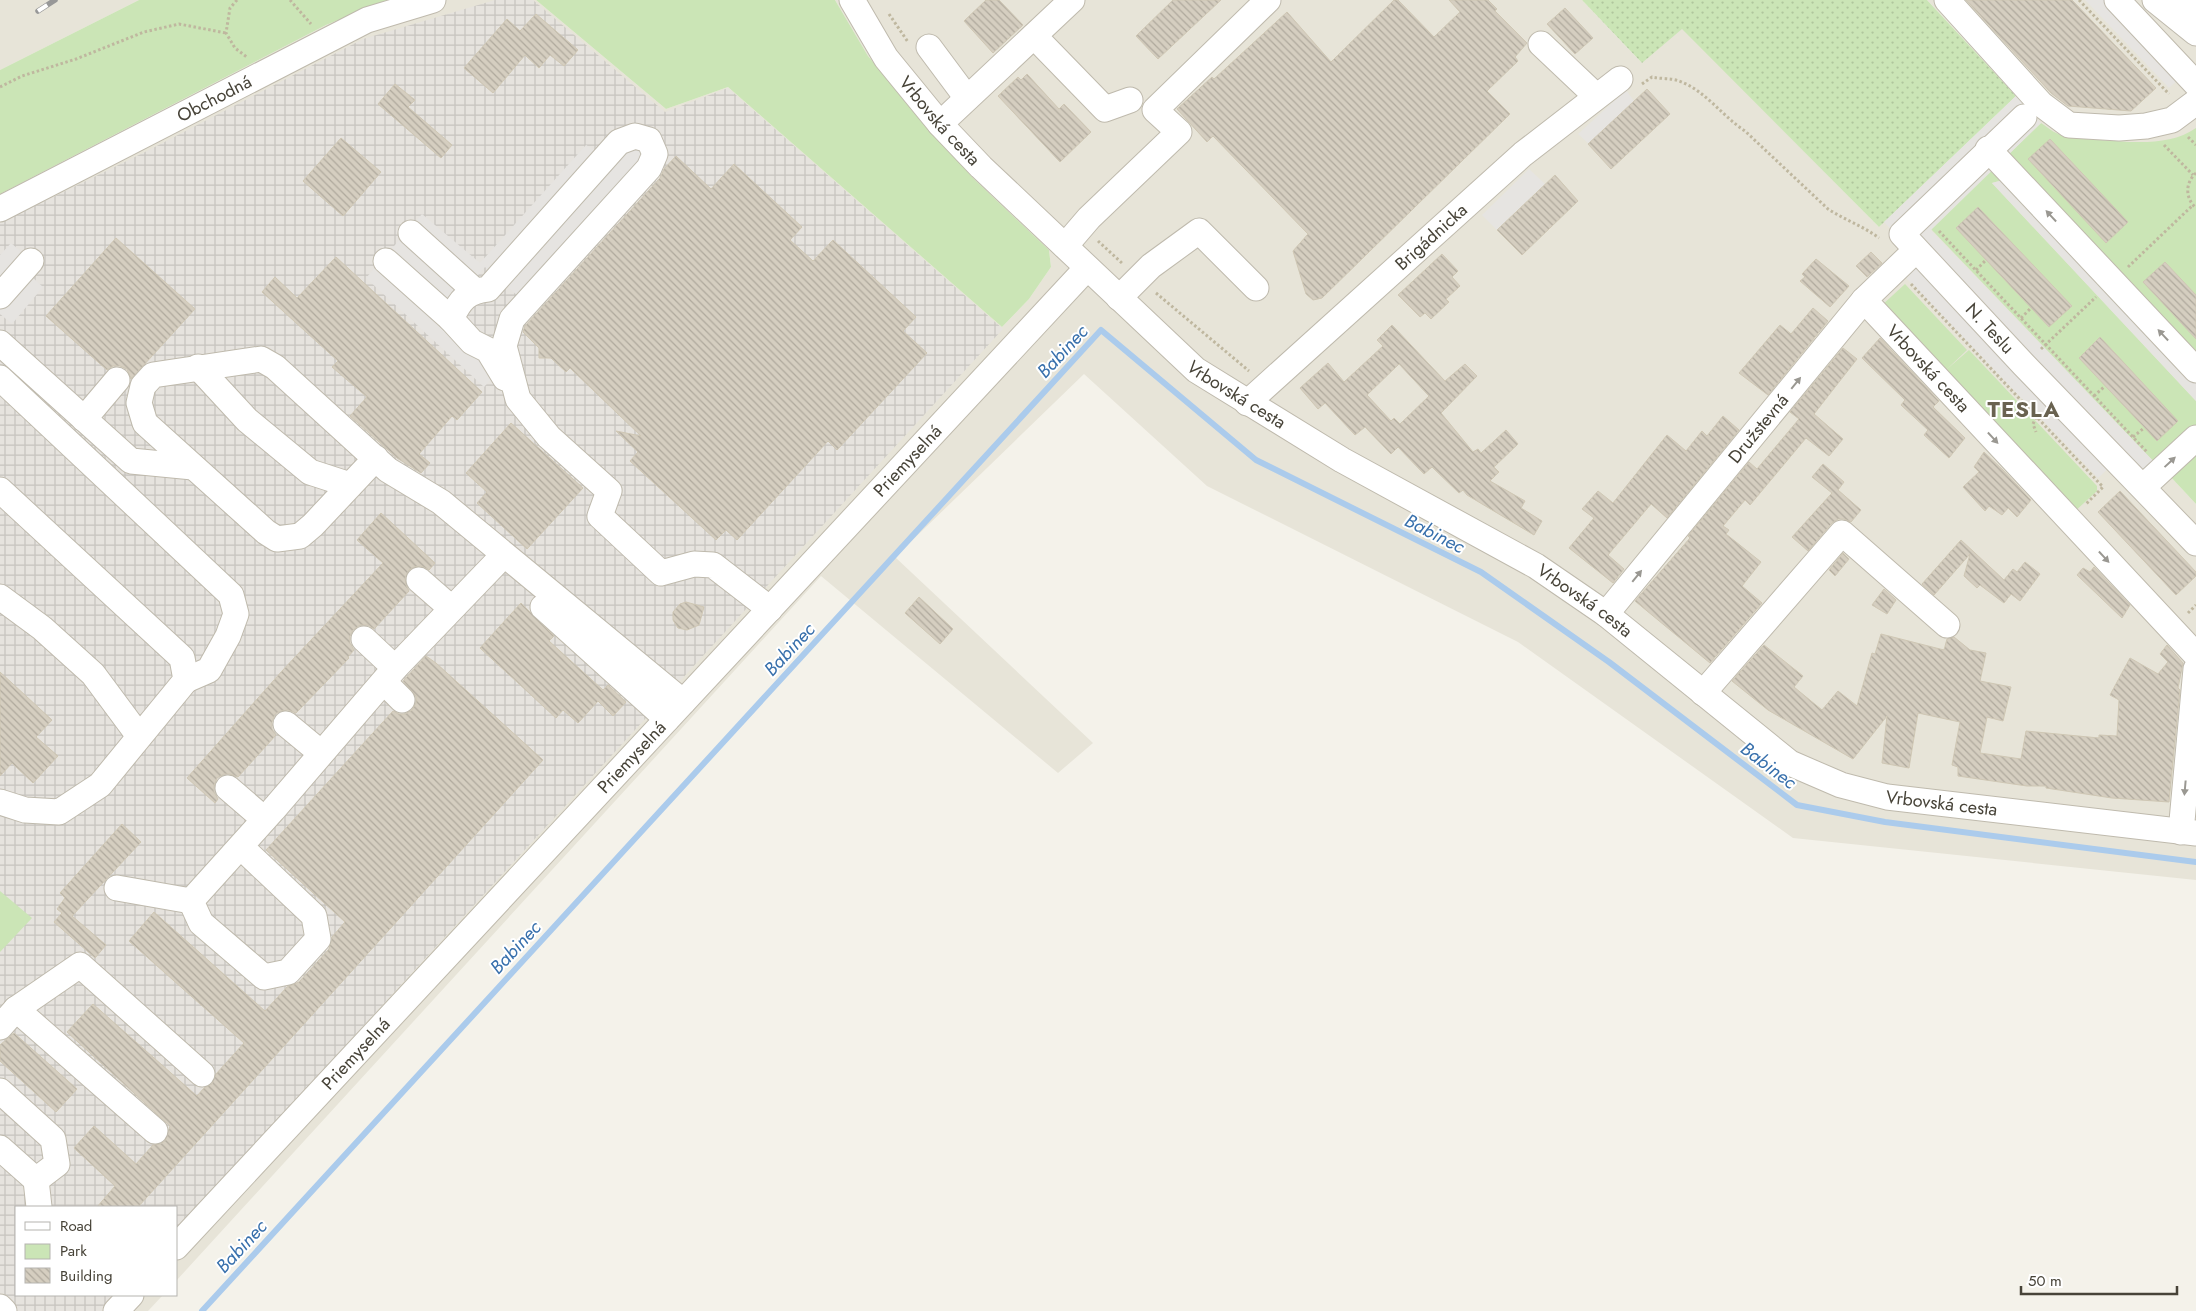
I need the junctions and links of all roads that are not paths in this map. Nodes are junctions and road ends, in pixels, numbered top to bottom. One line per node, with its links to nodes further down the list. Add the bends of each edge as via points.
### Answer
1 (433, 0): 23 (street, Obchodná, via 367,20)
2 (852, 0): 21 (street, Vrbovská cesta, via 886,58)
3 (1072, 0): 11 (street)
4 (1268, 0): 25 (street, via 1155,110 1178,132)
5 (1947, 0): 19 (street, via 2041,104 2069,125 2146,126 2172,120)
6 (2117, 0): 15 (street)
7 (2154, 0): 10 (street)
8 (2185, 0): 9 (street)
9 (2196, 26)
10 (2196, 33)
11 (1034, 36): 17 (street); 18 (street, via 1105,109)
12 (1541, 44): 16 (street)
13 (921, 48): 17 (street)
14 (1620, 79): 16 (street, Brigádnicka)
15 (2196, 84)
16 (1596, 96): 43 (street, Brigádnicka, via 1523,154)
17 (967, 98): 21 (street)
18 (1130, 100)
19 (2196, 102)
20 (2024, 117): 22 (street, N. Teslu)
21 (940, 124): 25 (street, Vrbovská cesta)
22 (1988, 150): 27 (street, N. Teslu, via 1902,234); 40 (street, one-way to 22)
23 (0, 209)
24 (411, 233): 31 (street)
25 (1065, 246): 29 (street, Vrbovská cesta)
26 (386, 260): 35 (street)
27 (1906, 260): 34 (street, Družstevná); 49 (street, N. Teslu, via 2024,365)
28 (31, 261): 32 (street)
29 (1087, 268): 33 (street, Vrbovská cesta); 57 (street, Priemyselná)
30 (1256, 288): 33 (street, via 1199,231 1151,266)
31 (481, 290): 35 (street, via 458,304); 36 (street, via 501,293); 36 (street, via 620,142 636,136 649,140 655,154 649,168)
32 (0, 296)
33 (1119, 298): 43 (street, Vrbovská cesta, via 1196,370)
34 (1864, 300): 58 (street, Družstevná, one-way to 34); 61 (street, Vrbovská cesta, one-way to 61)
35 (450, 319): 38 (street, via 472,342)
36 (512, 319): 38 (street)
37 (0, 343): 44 (street)
38 (496, 348): 57 (street, via 518,399 549,437 608,491 600,516 661,573 694,564 714,565)
39 (198, 367): 46 (street, via 261,359 275,367); 47 (street, via 153,375 144,386 139,403 145,423); 48 (street, via 247,420 310,472)
40 (2196, 370)
41 (0, 378): 64 (street, via 232,595 236,614 228,636 209,670)
42 (117, 380): 44 (street)
43 (1247, 403): 58 (street, Vrbovská cesta, via 1342,460 1536,566)
44 (84, 419): 47 (street, via 132,461)
45 (2196, 438): 49 (street, one-way to 45)
46 (376, 458): 48 (street); 67 (street, via 388,470 441,502)
47 (193, 467): 48 (street, via 277,539 300,536)
48 (350, 485)
49 (2143, 487): 52 (street, N. Teslu)
50 (0, 490): 64 (street, via 182,658)
51 (411, 496): 53 (street)
52 (2196, 542)
53 (494, 564): 56 (street); 67 (street)
54 (419, 580): 56 (street)
55 (0, 597): 69 (street, via 42,628 93,674)
56 (452, 608): 63 (street)
57 (770, 608): 67 (street, Priemyselná)
58 (1606, 614): 65 (street, Vrbovská cesta)
59 (1947, 625): 65 (street, via 1842,533)
60 (364, 639): 63 (street)
61 (2196, 655)
62 (2196, 669): 74 (street, Vrbovská cesta, one-way to 74)
63 (390, 675): 66 (street); 70 (street)
64 (186, 680): 69 (street)
65 (1704, 693): 74 (street, Vrbovská cesta, via 1790,763 1841,785 1887,797)
66 (402, 700)
67 (675, 711): 85 (street, Priemyselná)
68 (286, 724): 70 (street)
69 (139, 736): 72 (street, via 100,785 59,812 24,810)
70 (321, 753): 73 (street)
71 (228, 788): 73 (street)
72 (0, 802)
73 (275, 817): 75 (street)
74 (2188, 833)
75 (241, 846): 77 (street); 77 (street, via 314,916 318,939 288,972 264,977 200,923)
76 (117, 888): 77 (street)
77 (191, 901)
78 (8, 1018): 79 (street, via 80,965); 81 (street)
79 (202, 1074)
80 (0, 1091): 83 (street, via 53,1139 57,1164)
81 (155, 1131)
82 (0, 1148): 83 (street)
83 (36, 1180): 84 (street)
84 (39, 1206)
85 (178, 1245)
86 (131, 1296): 89 (street)
87 (0, 1307): 88 (street)
88 (4, 1311)
89 (116, 1311)

